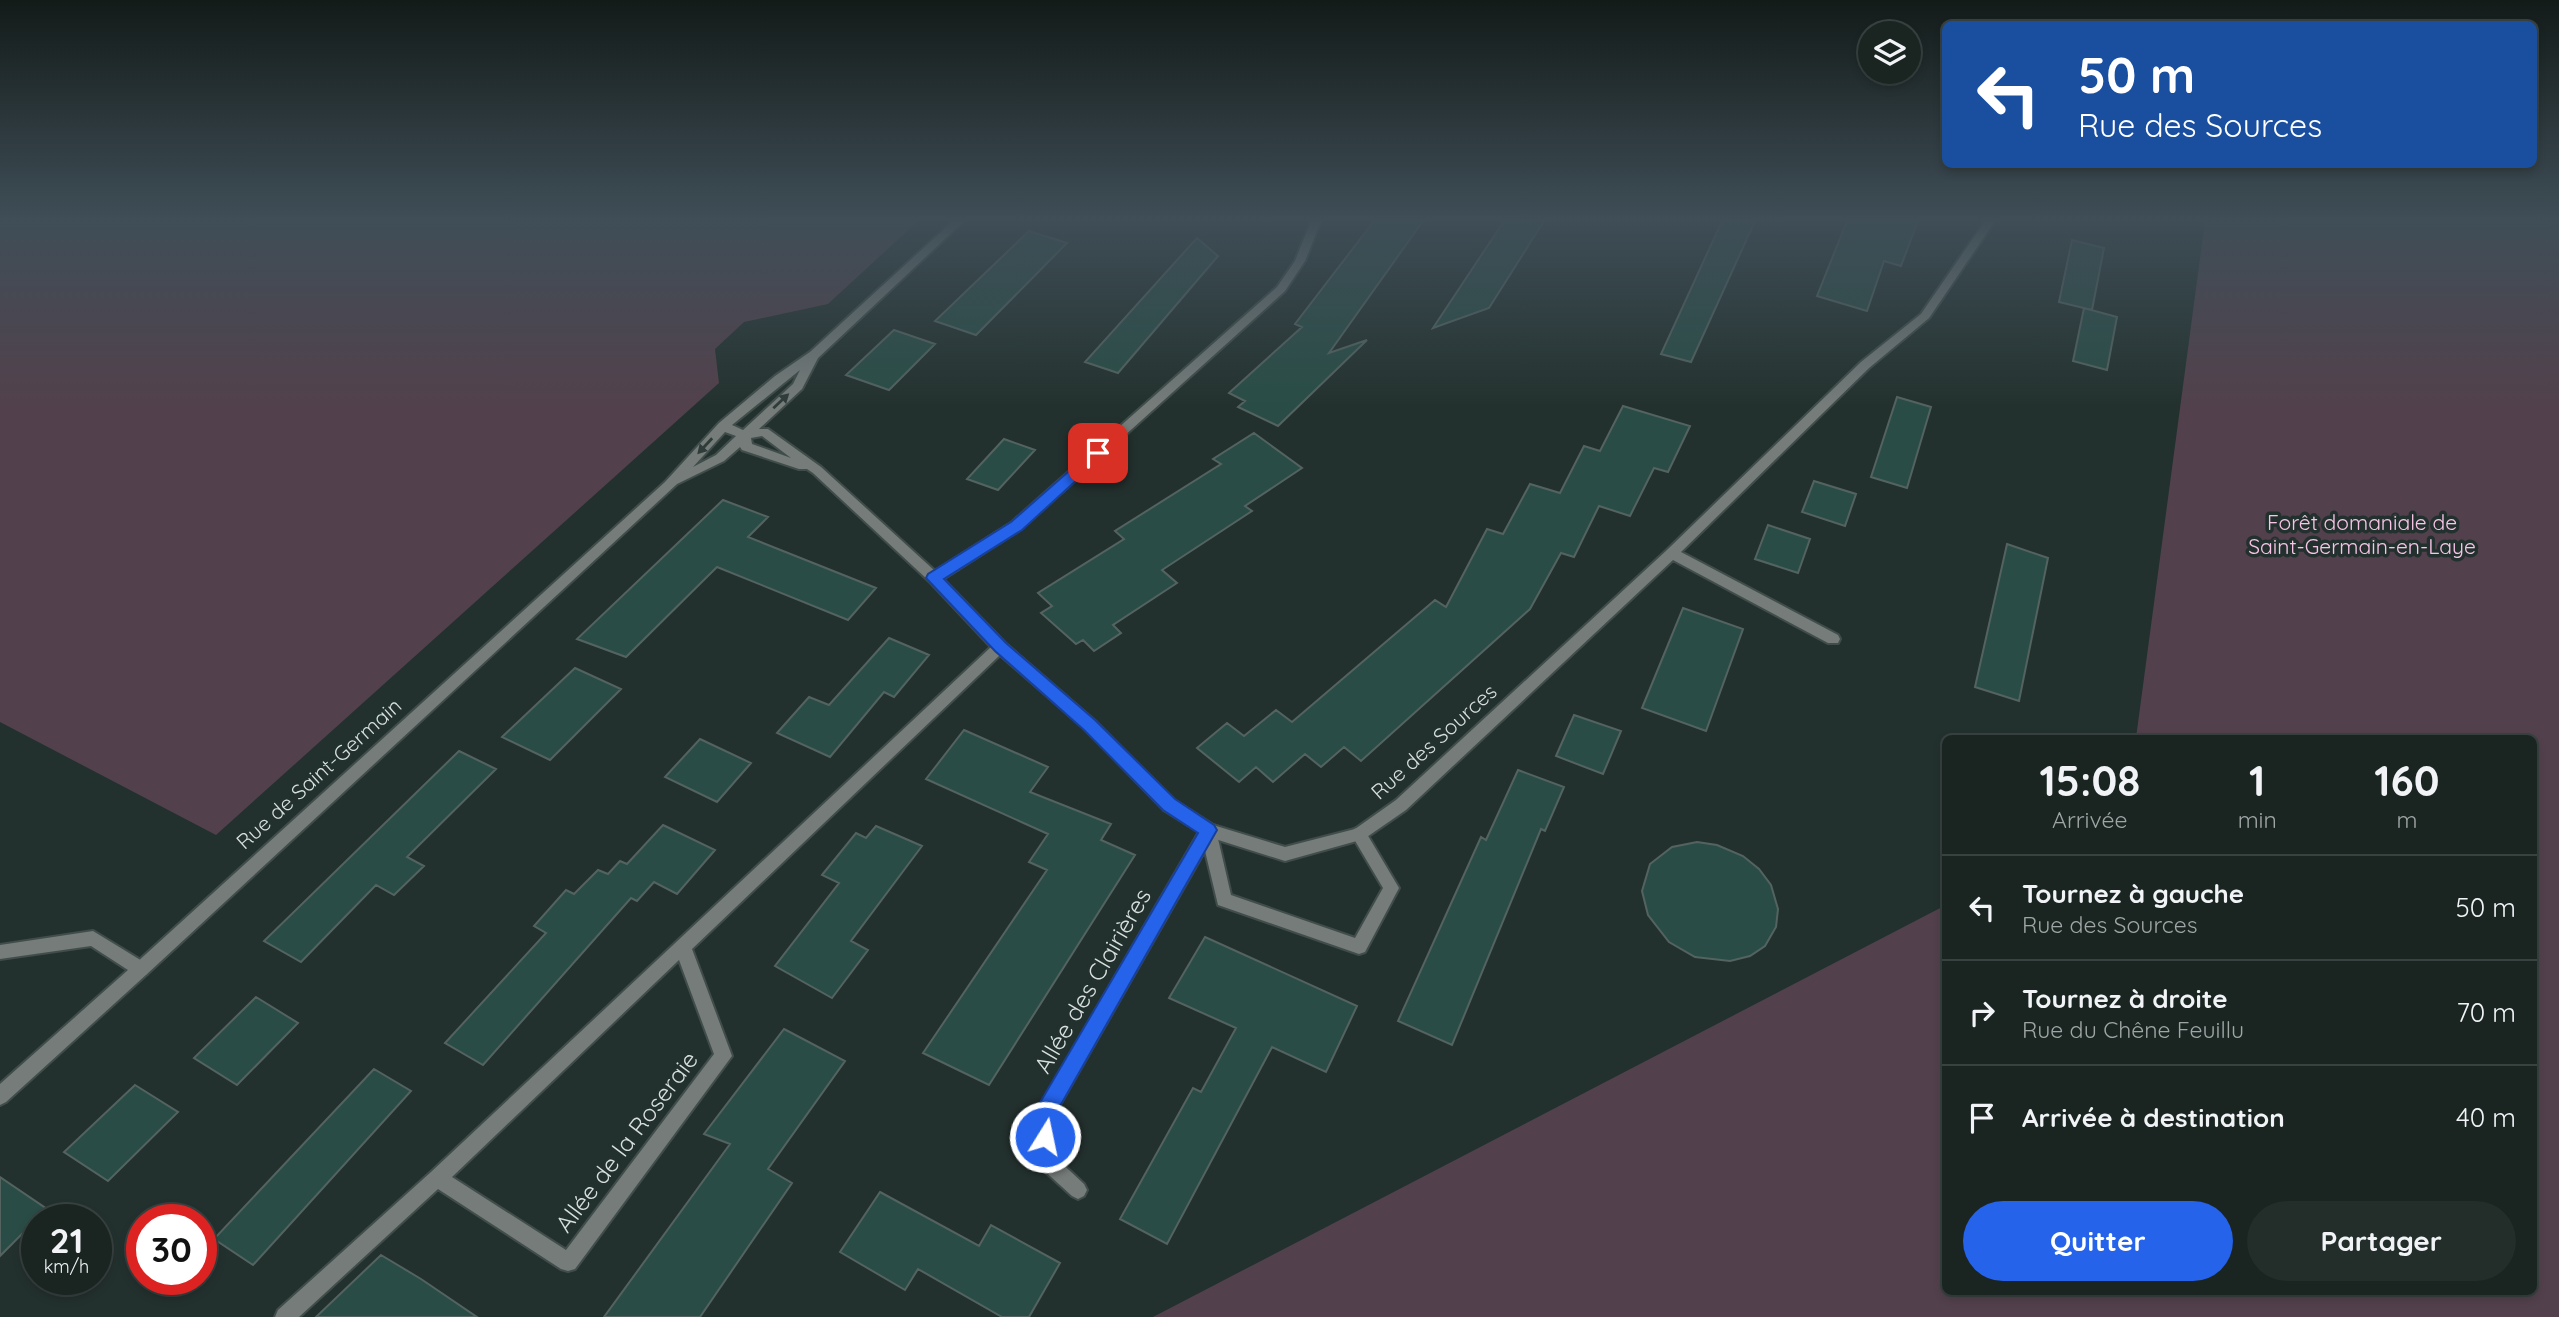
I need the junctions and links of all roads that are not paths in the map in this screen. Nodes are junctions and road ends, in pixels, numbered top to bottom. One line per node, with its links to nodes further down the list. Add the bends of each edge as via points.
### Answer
1 (892, 282): 4 (street, Rue de Saint-Germain)
2 (1285, 282): 10 (street, via 1016,526)
3 (1948, 282): 9 (street, Rue des Sources, via 1925,316 1865,365)
4 (814, 355): 5 (street, Rue de Saint-Germain); 6 (street, Rue de Saint-Germain, one-way to 4, via 797,386)
5 (723, 426): 6 (street, Rue des Sources); 8 (street, Rue de Saint-Germain, one-way to 8)
6 (744, 435): 7 (street, Rue des Sources, via 764,432); 7 (street, Rue des Sources, via 746,447); 8 (street, Rue de Saint-Germain, via 720,458)
7 (817, 471): 10 (street, Rue des Sources)
8 (669, 485): 17 (street, Rue de Saint-Germain)
9 (1672, 553): 11 (street); 14 (street, Rue des Sources, via 1401,805)
10 (934, 578): 12 (street, Rue des Sources)
11 (1833, 639)
12 (1000, 647): 13 (street, Rue des Sources, via 1090,725 1169,805); 15 (street)
13 (1208, 830): 14 (street, Rue des Sources, via 1285,854); 14 (street, via 1224,900 1359,947 1391,888); 20 (street, Allée des Clairières, via 1045,1113 1045,1160)
14 (1359, 834)
15 (682, 945): 19 (street); 19 (street, Allée de la Roseraie, via 723,1056 568,1262)
16 (0, 952): 17 (street, via 93,938)
17 (141, 969): 18 (street, Rue de Saint-Germain)
18 (0, 1096)
19 (437, 1178): 21 (street)
20 (1078, 1190)
21 (285, 1317)

